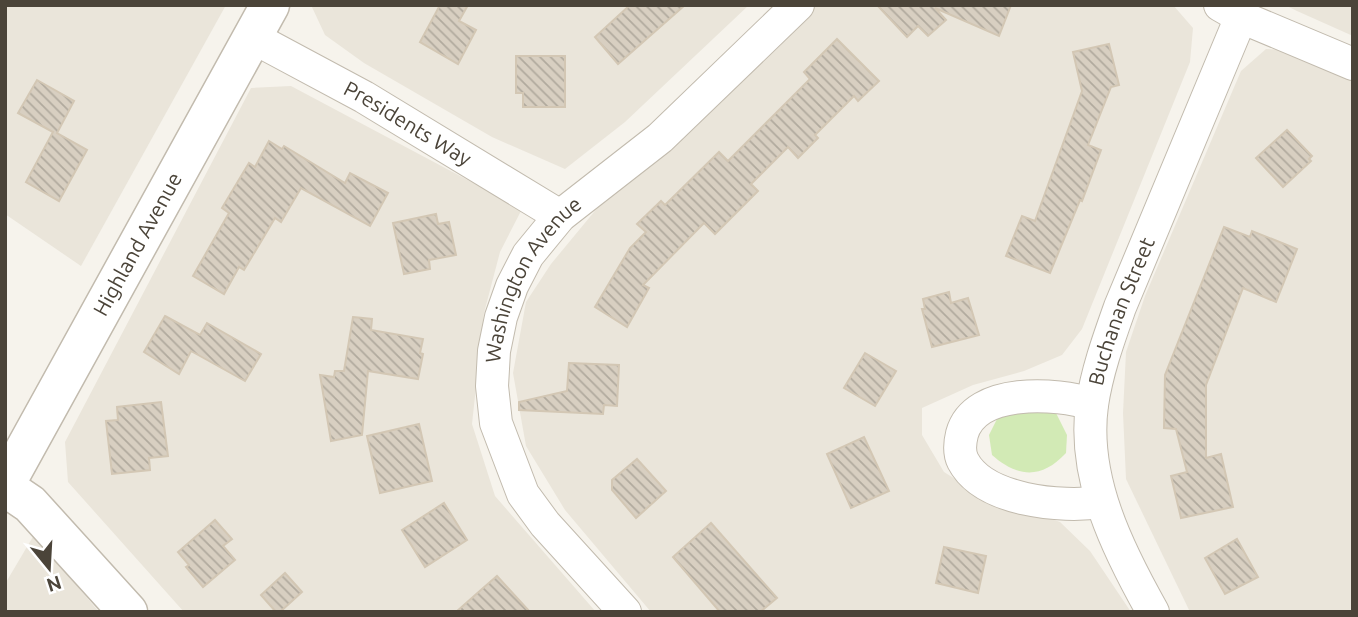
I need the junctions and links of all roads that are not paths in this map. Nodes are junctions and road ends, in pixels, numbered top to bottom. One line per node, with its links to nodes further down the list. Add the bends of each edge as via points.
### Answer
1 (797, 5): 5 (street, Washington Avenue, via 660,138)
2 (1231, 11): 4 (street); 6 (street, Buchanan Street, via 1120,307)
3 (261, 21): 5 (street, Presidents Way, via 365,97); 7 (street, Highland Avenue)
4 (1353, 64)
5 (560, 216): 10 (street, Washington Avenue, via 528,255 501,317 492,386 496,423 523,494)
6 (1092, 404): 8 (street, Buchanan Street); 8 (street, via 1052,395 994,404 964,428 960,450 962,460 983,481 1024,499 1063,505)
7 (9, 467): 9 (street, via 30,504)
8 (1101, 502): 11 (street, Buchanan Street)
9 (128, 612)
10 (625, 612)
11 (1153, 612)

